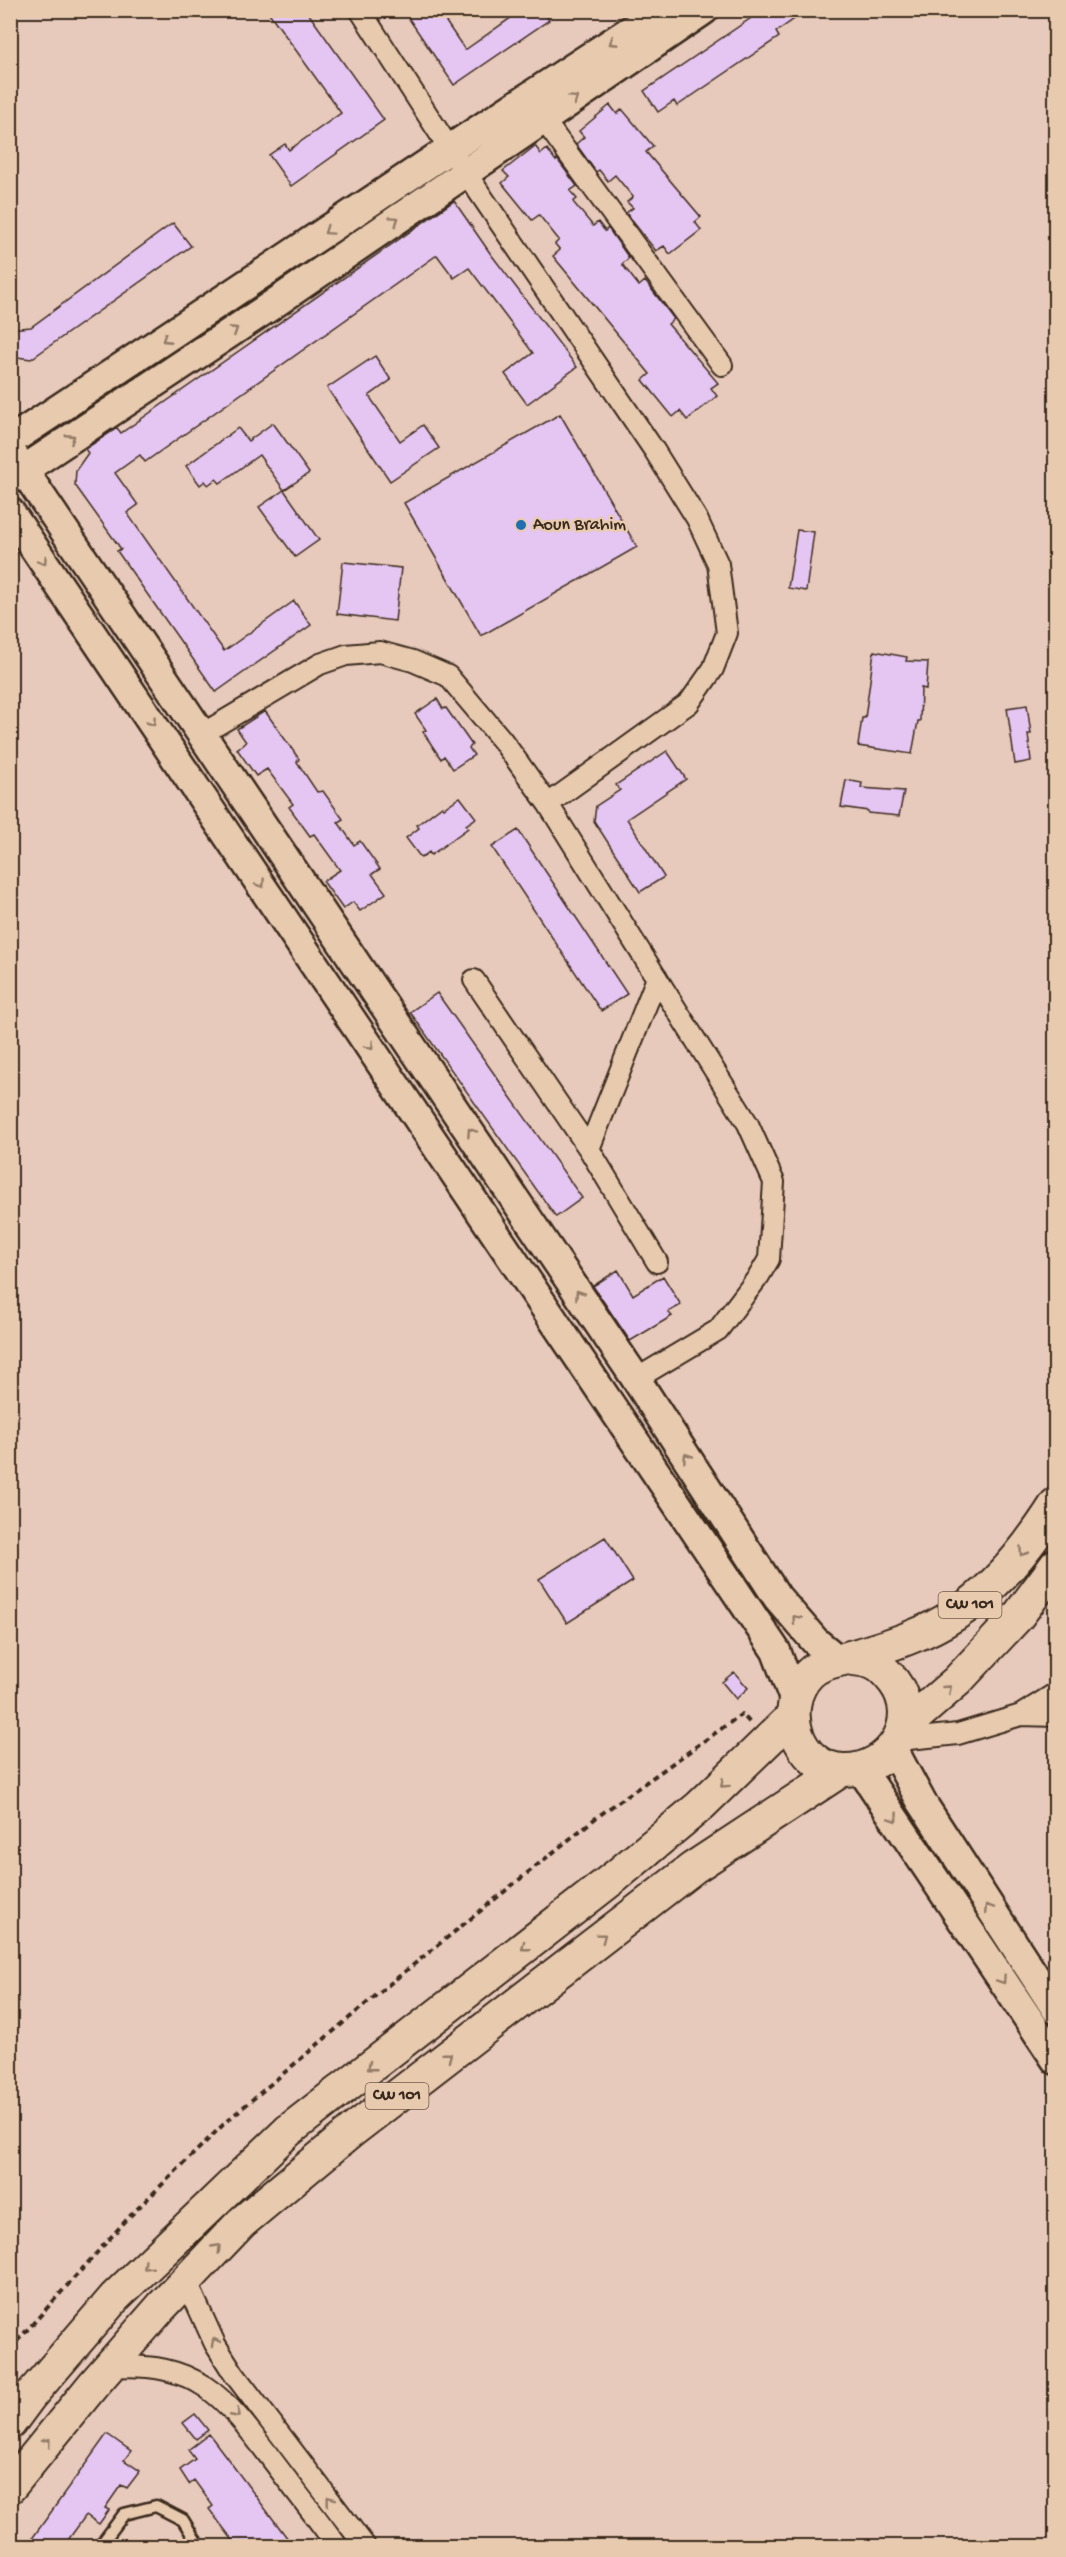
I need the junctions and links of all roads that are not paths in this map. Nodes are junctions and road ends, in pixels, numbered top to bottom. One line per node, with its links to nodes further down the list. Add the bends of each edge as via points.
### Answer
1 (360, 10): 5 (street)
2 (662, 10): 5 (main road, one-way to 5)
3 (704, 10): 4 (main road, one-way to 3)
4 (543, 119): 6 (main road); 7 (street)
5 (449, 148): 6 (street); 8 (main road, one-way to 8, via 284,262)
6 (465, 172): 9 (main road, one-way to 6, via 269,307); 12 (street, via 654,450 697,519 718,564 727,633 707,678 689,703)
7 (722, 365)
8 (10, 441)
9 (14, 466): 11 (main road)
10 (10, 512): 22 (main road, one-way to 22, via 776,1651)
11 (202, 734): 12 (street, via 320,664 346,655 380,652 448,676 502,740); 17 (main road, one-way to 11)
12 (548, 804): 13 (street)
13 (657, 978): 15 (street); 17 (street, via 748,1124 774,1182 769,1258 759,1276 718,1330)
14 (474, 980): 15 (street)
15 (589, 1149): 16 (street)
16 (657, 1262)
17 (636, 1379): 20 (main road, one-way to 17, via 815,1641 777,1597)
18 (1056, 1504): 20 (main road, CW 101, one-way to 20, via 1015,1564 967,1608 913,1637)
19 (1056, 1565): 25 (main road, CW 101, one-way to 19, via 1018,1616)
20 (842, 1659): 22 (main road, via 811,1672 803,1681); 25 (main road, via 871,1662 888,1673 905,1707)
21 (1056, 1693): 23 (street)
22 (793, 1708): 26 (main road, via 797,1737 808,1753 824,1764); 31 (main road, CW 101, one-way to 31, via 767,1744 700,1806 288,2131 114,2297)
23 (1021, 1715): 24 (street); 25 (street, via 958,1734)
24 (1056, 1716)
25 (899, 1739): 26 (main road, via 879,1761); 27 (main road, one-way to 25, via 927,1811)
26 (852, 1770): 28 (main road, one-way to 28); 29 (main road, CW 101, one-way to 26, via 242,2223 353,2130 693,1868)
27 (1056, 2009)
28 (1056, 2060)
29 (186, 2280): 30 (main road, CW 101); 36 (street, one-way to 29, via 234,2374)
30 (109, 2367): 32 (main road, CW 101, one-way to 30); 35 (street, one-way to 35, via 167,2369 195,2380 219,2396 240,2417)
31 (10, 2422)
32 (10, 2487)
33 (100, 2547): 34 (lane, via 124,2514 156,2506 183,2520)
34 (199, 2547)
35 (337, 2547)
36 (365, 2547)

